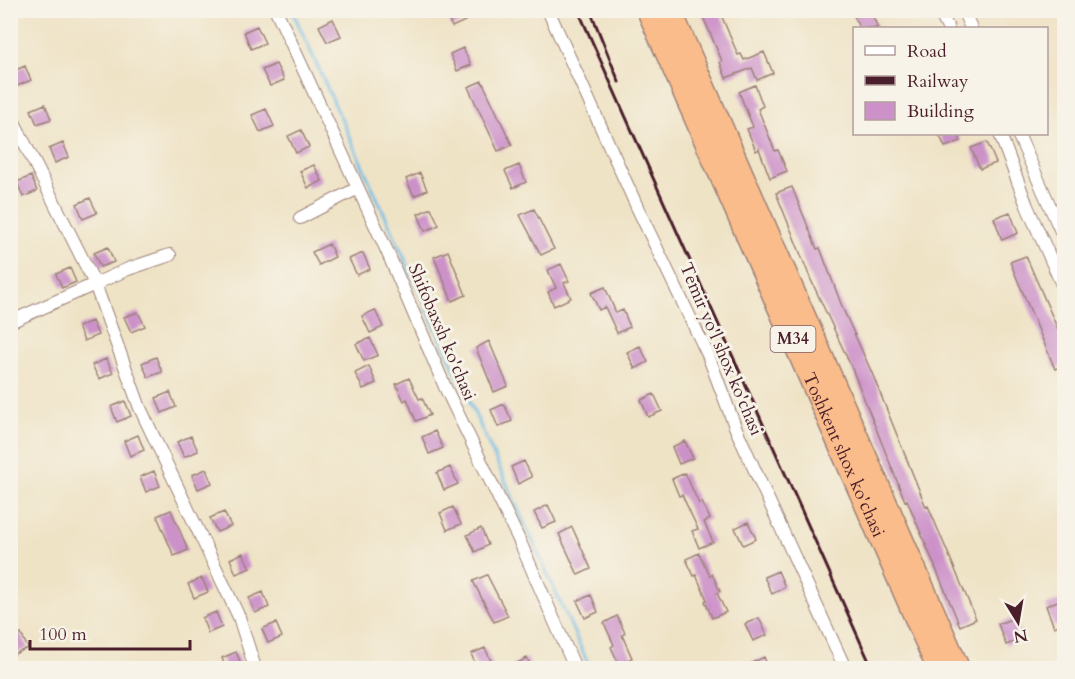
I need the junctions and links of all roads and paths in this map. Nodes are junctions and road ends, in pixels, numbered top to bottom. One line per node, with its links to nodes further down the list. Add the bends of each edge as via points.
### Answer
1 (276, 10): 12 (street, Shifobaxsh ko'chasi)
2 (548, 10): 21 (street, Temir yo'l shox ko'chasi, via 708,355 736,429)
3 (648, 10): 22 (highway, Toshkent shox ko'chasi / M34)
4 (670, 10): 23 (highway, Toshkent shox ko'chasi / M34)
5 (939, 10): 7 (street)
6 (963, 10): 8 (street)
7 (948, 27)
8 (971, 27)
9 (10, 114): 16 (street)
10 (1000, 135): 17 (street)
11 (1018, 135): 14 (street)
12 (358, 188): 13 (street); 20 (street, Shifobaxsh ko'chasi)
13 (300, 218)
14 (1065, 238)
15 (170, 255): 16 (street)
16 (94, 284): 18 (street); 19 (street, via 140,408 239,617)
17 (1065, 289)
18 (10, 322)
19 (255, 669)
20 (575, 669)
21 (845, 669)
22 (938, 669)
23 (958, 669)

